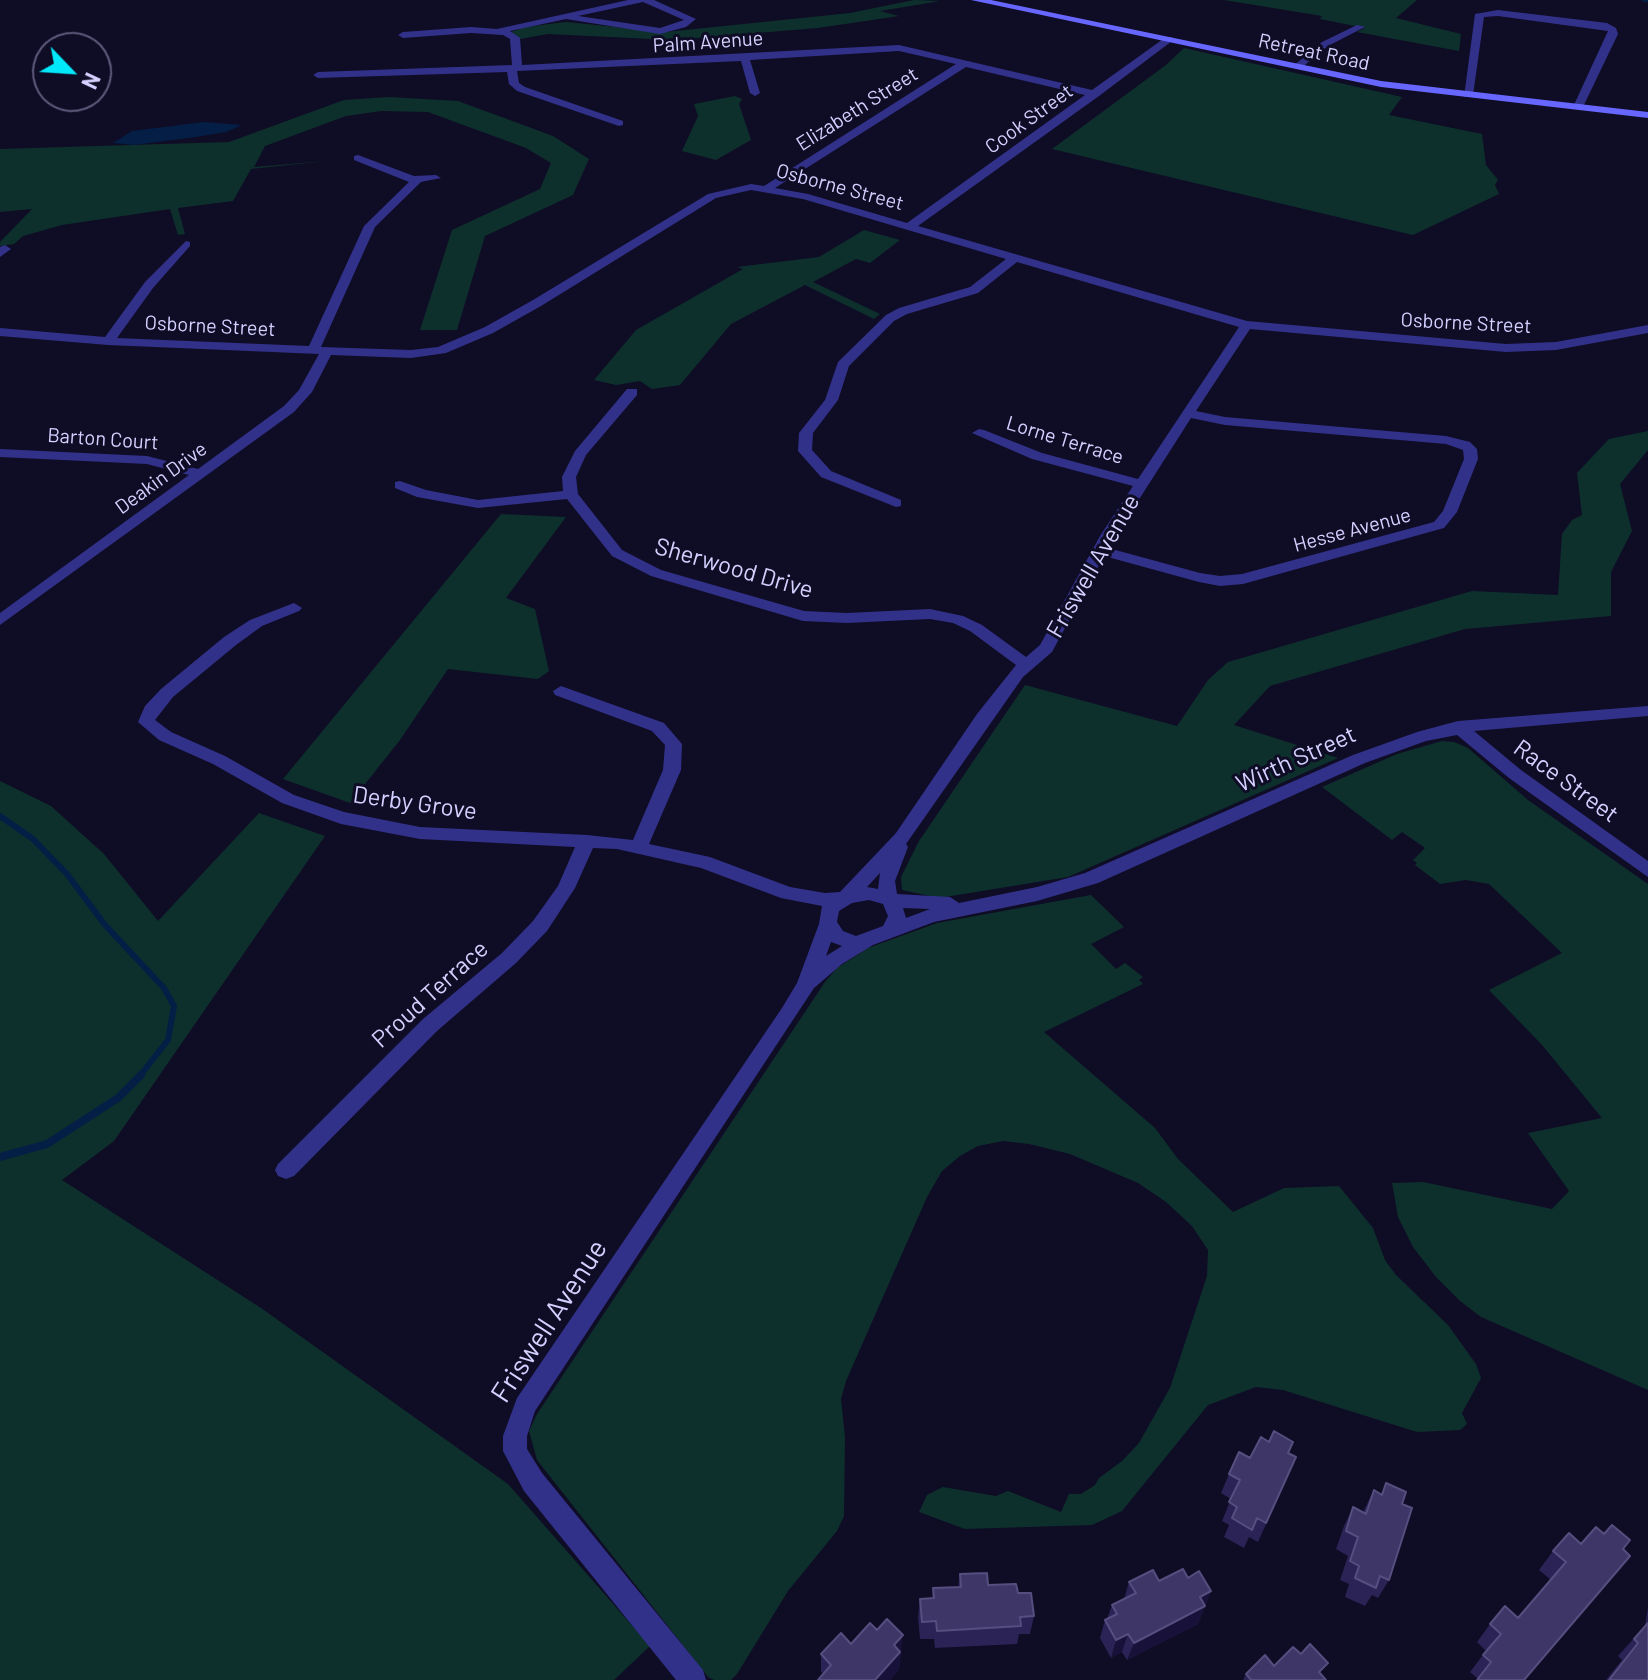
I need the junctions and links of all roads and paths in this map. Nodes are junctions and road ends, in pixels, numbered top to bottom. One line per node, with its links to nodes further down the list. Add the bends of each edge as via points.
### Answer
1 (643, 0): 3 (street); 3 (street, via 691,19 656,31)
2 (976, 0): 7 (street, Retreat Road)
3 (570, 18): 5 (street)
4 (1360, 27): 10 (street, via 1325,44)
5 (499, 31): 6 (street); 11 (street, via 515,38)
6 (403, 35)
7 (1169, 39): 10 (street, Retreat Road); 14 (street, Cook Street)
8 (745, 58): 9 (street, Palm Avenue, via 899,48); 11 (street, Palm Avenue); 13 (street)
9 (965, 63): 14 (street, Palm Avenue); 22 (street, Elizabeth Street)
10 (1297, 67): 15 (street, Retreat Road)
11 (514, 68): 12 (street, Palm Avenue); 18 (street, via 514,84 521,89)
12 (318, 75)
13 (755, 93)
14 (1095, 94): 23 (street, Cook Street)
15 (1468, 95): 16 (street, Retreat Road); 16 (street, via 1480,14 1607,26 1613,34)
16 (1578, 107): 17 (street, Retreat Road)
17 (1648, 115)
18 (619, 123)
19 (358, 158): 21 (street)
20 (436, 178): 21 (street)
21 (416, 179): 30 (street, Deakin Drive, via 370,226)
22 (769, 187): 23 (street, Osborne Street); 30 (street, Osborne Street, via 734,188 712,196 550,295 456,345 411,354)
23 (910, 226): 25 (street, Osborne Street)
24 (186, 244): 29 (street)
25 (1013, 259): 26 (street, Osborne Street); 39 (street, via 974,290 890,318 843,365 831,400 806,433 805,451 826,474)
26 (1246, 325): 27 (street, Osborne Street, via 1506,348 1556,346); 32 (street, Friswell Avenue)
27 (1648, 329)
28 (0, 332): 29 (street, Osborne Street)
29 (108, 341): 30 (street, Osborne Street)
30 (320, 351): 35 (street, Deakin Drive, via 305,392 289,409)
31 (632, 392): 38 (street, via 576,461 569,477)
32 (1187, 413): 36 (street, Friswell Avenue); 40 (street, Hesse Avenue, via 1446,440 1465,445 1471,459 1450,512 1439,525 1243,579 1199,577)
33 (958, 437): 36 (street, Lorne Terrace, via 978,428 1037,456)
34 (0, 453): 35 (street, Barton Court, via 147,460)
35 (202, 474): 42 (street, Deakin Drive)
36 (1140, 484): 40 (street, Friswell Avenue)
37 (400, 485): 38 (street, via 478,504)
38 (571, 494): 43 (street, Sherwood Drive, via 608,544 645,569 803,616 949,617 976,628)
39 (896, 503)
40 (1099, 550): 43 (street, Friswell Avenue, via 1051,640)
41 (294, 608): 48 (street, Derby Grove, via 256,623 230,641 167,693 146,722 288,799 341,818 420,833)
42 (0, 620)
43 (1026, 665): 47 (street, Friswell Avenue)
44 (561, 691): 49 (street, via 658,727 674,744 672,770)
45 (1648, 711): 46 (street, Wirth Street)
46 (1458, 727): 50 (street, Race Street); 54 (street, Wirth Street, via 1359,759 1091,878)
47 (902, 837): 52 (street, Friswell Avenue); 53 (street, Friswell Avenue, via 886,881)
48 (587, 841): 49 (street, Derby Grove); 59 (street, Proud Terrace, via 555,906 531,936 430,1025)
49 (639, 847): 51 (street, Derby Grove, via 704,862)
50 (1648, 870)
51 (788, 893): 52 (street, Derby Grove); 55 (street, Derby Grove)
52 (844, 898): 53 (street, via 869,893); 55 (street, via 831,907)
53 (890, 899): 54 (street, Wirth Street); 56 (street, via 897,916)
54 (976, 905): 56 (street, Wirth Street)
55 (828, 923): 57 (street, via 836,936); 58 (street, Friswell Avenue)
56 (890, 931): 57 (street)
57 (865, 941): 58 (street, Friswell Avenue)
58 (806, 984): 60 (street, Friswell Avenue, via 525,1406 515,1436 515,1451 527,1474)
59 (286, 1170)
60 (693, 1680)

